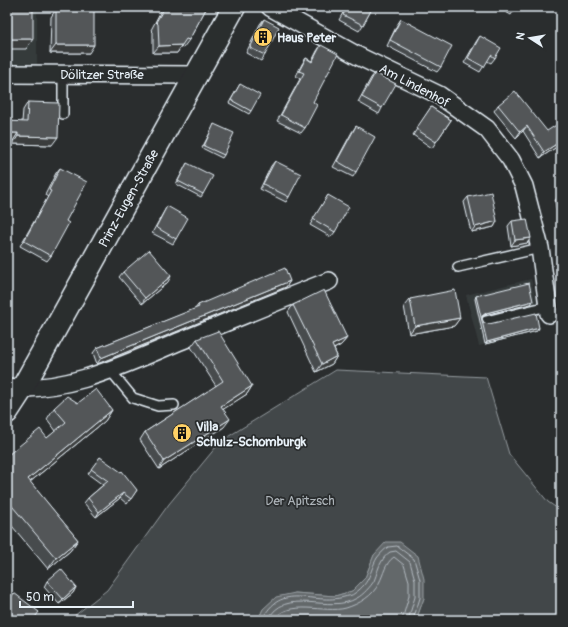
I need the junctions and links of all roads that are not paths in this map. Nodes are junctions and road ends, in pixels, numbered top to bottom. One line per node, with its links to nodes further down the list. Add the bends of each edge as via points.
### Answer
1 (234, 7): 5 (street, Prinz-Eugen-Straße)
2 (270, 7): 7 (street, Am Lindenhof, via 358,56 439,95 487,129 511,160 524,186)
3 (7, 74): 4 (street, Dölitzer Straße)
4 (63, 74): 5 (street, Dölitzer Straße); 6 (lane)
5 (197, 75): 13 (street, Prinz-Eugen-Straße)
6 (63, 114)
7 (540, 248): 8 (lane); 10 (street, Am Lindenhof)
8 (458, 267)
9 (329, 281): 12 (street)
10 (549, 310): 11 (lane)
11 (486, 321)
12 (110, 370): 13 (street, via 55,386); 14 (lane, via 134,398 158,406)
13 (15, 388): 15 (street, Prinz-Eugen-Straße)
14 (174, 405)
15 (7, 412)

